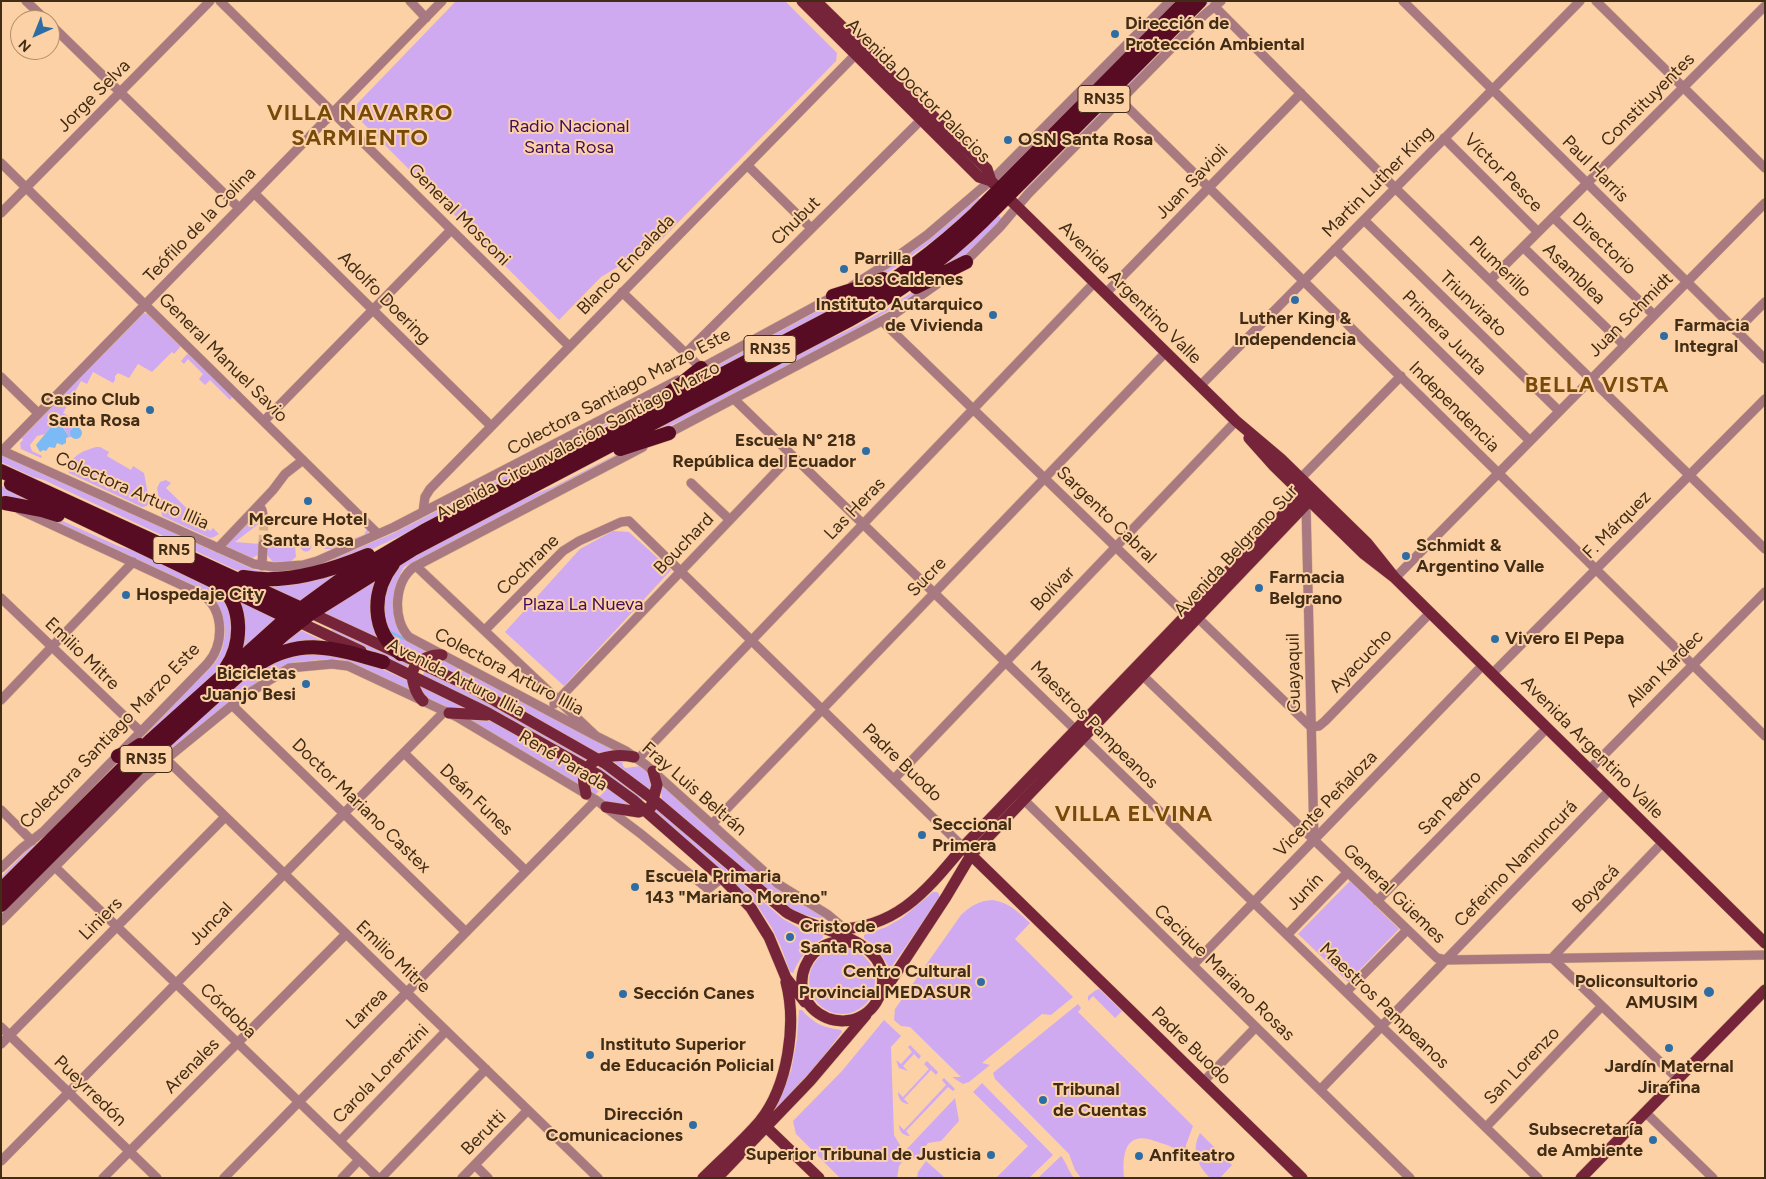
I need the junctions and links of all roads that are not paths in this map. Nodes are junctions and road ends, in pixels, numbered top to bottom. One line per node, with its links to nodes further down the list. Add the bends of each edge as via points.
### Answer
1 (26, 1): 16 (street)
2 (210, 1): 22 (street, Jorge Selva)
3 (220, 1): 25 (street, General Mosconi)
4 (410, 1): 17 (street)
5 (442, 1): 17 (street, Teófilo de la Colina)
6 (802, 1): 19 (main road, Avenida Doctor Palacios)
7 (816, 1): 19 (main road, Avenida Doctor Palacios)
8 (1170, 1): 36 (street, Colectora Santiago Marzo Este)
9 (1186, 1): 36 (highway, Avenida Circunvalación Santiago Marzo / RN35)
10 (1200, 1): 36 (highway, Avenida Circunvalación Santiago Marzo / RN35)
11 (1403, 1): 21 (street, Paul Harris)
12 (1580, 1): 21 (street, Martin Luther King)
13 (1596, 1): 20 (street)
14 (1217, 4): 23 (street, Plumerillo); 24 (street, Colectora Santiago Marzo Este)
15 (1765, 6): 20 (street, Constituyentes)
16 (35, 10)
17 (426, 18): 25 (street, Teófilo de la Colina)
18 (60, 34): 22 (street)
19 (859, 51): 26 (main road, Avenida Doctor Palacios); 29 (street, Blanco Encalada)
20 (1683, 88): 30 (street); 31 (street, Constituyentes)
21 (1492, 90): 27 (street, Martin Luther King); 31 (street, Paul Harris)
22 (120, 92): 32 (street, Jorge Selva); 38 (street)
23 (1301, 93): 33 (street, Juan Savioli); 34 (street, Plumerillo)
24 (1121, 101): 33 (street, Independencia); 36 (street, Colectora Santiago Marzo Este)
25 (333, 113): 35 (street, Teófilo de la Colina); 44 (street, General Mosconi)
26 (925, 116): 36 (main road, Avenida Doctor Palacios, via 979,177); 43 (street, Chubut)
27 (1444, 138): 34 (street, Martin Luther King); 45 (street, Víctor Pesce)
28 (1, 163): 32 (street, General Manuel Savio)
29 (747, 165): 43 (street); 53 (street, Blanco Encalada)
30 (1765, 168)
31 (1587, 183): 41 (street, Constituyentes); 52 (street, Paul Harris)
32 (26, 187): 39 (street, Jorge Selva); 57 (street, General Manuel Savio)
33 (1209, 187): 50 (street, Independencia); 54 (street, Juan Savioli)
34 (1396, 188): 42 (street, Martin Luther King); 49 (street, Plumerillo)
35 (254, 193): 38 (street, Teófilo de la Colina); 58 (street, Adolfo Doering)
36 (1004, 193): 40 (highway, Avenida Circunvalación Santiago Marzo / RN35); 48 (street, Colectora Santiago Marzo Este); 51 (main road, Avenida Argentino Valle); 55 (street, Colectora Santiago Marzo Este, via 953,215 875,272); 64 (highway, Avenida Circunvalación Santiago Marzo / RN35, via 961,242 915,279 871,308)
37 (1765, 203): 52 (street, Juan Schmidt)
38 (239, 208): 57 (street, Teófilo de la Colina)
39 (1, 213)
40 (976, 214): 55 (highway, via 885,278); 86 (highway, Avenida Circunvalación Santiago Marzo / RN35, via 920,261 861,301)
41 (1553, 217): 45 (street, Constituyentes); 59 (street, Directorio)
42 (1364, 220): 47 (street, Martin Luther King); 76 (street, Triunvirato)
43 (811, 228): 66 (street, Chubut)
44 (451, 230): 58 (street); 63 (street, General Mosconi)
45 (1538, 232): 46 (street, Constituyentes)
46 (1523, 247): 49 (street, Constituyentes); 62 (street, Asamblea)
47 (1335, 249): 50 (street, Martin Luther King); 82 (street, Primera Junta)
48 (966, 262): 60 (street, Colectora Santiago Marzo Este, via 931,290); 64 (highway, via 919,284 845,330)
49 (1490, 280): 71 (street, Plumerillo)
50 (1304, 281): 69 (street, Independencia); 72 (street, Martin Luther King)
51 (1095, 282): 54 (main road, Avenida Argentino Valle); 75 (street, Las Heras)
52 (1687, 282): 59 (street, Juan Schmidt); 61 (street, Paul Harris)
53 (622, 292): 63 (street, Blanco Encalada); 66 (street)
54 (1106, 293): 65 (main road, Avenida Argentino Valle)
55 (833, 296): 68 (street, Colectora Santiago Marzo Este)
56 (1765, 302): 61 (street)
57 (145, 305): 77 (street, Teófilo de la Colina); 78 (street, General Manuel Savio)
58 (373, 310): 78 (street); 80 (street, Adolfo Doering)
59 (1654, 315): 62 (street, Juan Schmidt)
60 (882, 321): 73 (street, Colectora Santiago Marzo Este); 75 (street, Sargento Cabral)
61 (1736, 331): 67 (street, Paul Harris)
62 (1624, 345): 71 (street, Juan Schmidt)
63 (569, 346): 80 (street, Blanco Encalada)
64 (800, 346): 96 (highway, Avenida Circunvalación Santiago Marzo / RN35)
65 (1166, 352): 72 (main road, Avenida Argentino Valle); 91 (street, Sucre)
66 (686, 354): 68 (street)
67 (1765, 359)
68 (700, 368): 86 (highway, via 664,397 586,440); 100 (street, Colectora Santiago Marzo Este)
69 (1401, 376): 89 (street, Independencia); 95 (street)
70 (1, 377): 77 (street)
71 (1591, 379): 76 (street, Juan Schmidt); 90 (street, Plumerillo)
72 (1200, 386): 79 (main road, Avenida Argentino Valle)
73 (734, 399): 81 (street, Colectora Santiago Marzo Este); 84 (street, Maestros Pampeanos)
74 (1765, 399): 90 (street, F. Márquez)
75 (973, 409): 91 (street, Sargento Cabral); 104 (street, Las Heras)
76 (1559, 411): 82 (street, Juan Schmidt)
77 (38, 414): 83 (street, Teófilo de la Colina)
78 (264, 421): 85 (street, General Manuel Savio)
79 (1236, 421): 95 (main road, Avenida Argentino Valle, via 1264,456); 108 (street, Bolívar)
80 (491, 426): 100 (street, Blanco Encalada, via 430,489 425,496)
81 (669, 433): 96 (highway, via 628,445 552,484); 116 (street, Colectora Santiago Marzo Este)
82 (1530, 441): 89 (street, Juan Schmidt)
83 (2, 450): 109 (street, Colectora Arturo Illia)
84 (792, 455): 103 (street, Bouchard); 104 (street, Maestros Pampeanos)
85 (303, 460): 99 (street, via 292,475); 106 (street, General Manuel Savio)
86 (550, 465): 105 (highway, Avenida Circunvalación Santiago Marzo / RN35)
87 (1, 467): 93 (highway)
88 (1, 471): 93 (highway, Avenida Arturo Illia / RN5)
89 (1498, 473): 117 (street, Independencia); 120 (street, Juan Schmidt)
90 (1689, 475): 110 (street, Plumerillo); 117 (street, F. Márquez)
91 (1044, 478): 108 (street, Sargento Cabral); 121 (street, Sucre)
92 (1, 479): 111 (highway, Avenida Arturo Illia / RN5)
93 (23, 480): 119 (highway, Avenida Arturo Illia / RN5)
94 (691, 482): 103 (street)
95 (1297, 482): 97 (main road, Avenida Argentino Valle)
96 (517, 494): 112 (highway, Avenida Circunvalación Santiago Marzo / RN35)
97 (1308, 498): 120 (main road, Avenida Argentino Valle, via 1364,554); 126 (main road, Avenida Belgrano Sur); 127 (main road, Avenida Belgrano Sur); 151 (street, Guayaquil)
98 (3, 502): 111 (highway, via 52,513 113,541); 113 (street)
99 (259, 505): 101 (street); 109 (street)
100 (423, 512): 106 (street, Colectora Santiago Marzo Este)
101 (264, 520)
102 (627, 520): 118 (street, Padre Buodo); 128 (street, Cochrane, via 563,551)
103 (730, 520): 118 (street, Bouchard)
104 (864, 524): 121 (street, Maestros Pampeanos); 130 (street, Las Heras)
105 (424, 531): 119 (highway, via 341,566 304,576 259,579); 125 (highway, Avenida Circunvalación Santiago Marzo / RN35, via 350,574)
106 (378, 534): 115 (street, Colectora Santiago Marzo Este, via 308,564)
107 (263, 544): 115 (street)
108 (1116, 547): 126 (street, Sargento Cabral); 134 (street, Bolívar)
109 (218, 548): 114 (street, Colectora Arturo Illia)
110 (1765, 549)
111 (157, 554): 119 (highway, Avenida Arturo Illia / RN5)
112 (398, 558): 125 (highway, Avenida Circunvalación Santiago Marzo / RN35); 132 (highway, via 383,579 377,607 383,634)
113 (133, 562): 131 (street); 153 (street, Colectora Santiago Marzo Este, via 199,593 211,602 218,616 219,637 216,651 207,664)
114 (250, 562): 115 (street, Colectora Santiago Marzo Este)
115 (262, 566)
116 (416, 566): 128 (street, Fray Luis Beltrán); 129 (street, Colectora Santiago Marzo Este, via 402,580 398,603 398,613)
117 (1596, 569): 137 (street, Independencia); 138 (street, F. Márquez)
118 (681, 571): 130 (street, Padre Buodo); 143 (street, Bouchard)
119 (209, 572): 125 (highway, Avenida Arturo Illia / RN5); 141 (highway, via 228,594 238,630 231,660)
120 (1395, 578): 124 (main road, Avenida Argentino Valle)
121 (935, 592): 134 (street, Maestros Pampeanos); 147 (street, Sucre)
122 (1765, 592): 137 (street, Allan Kardec)
123 (1, 598): 131 (street, Emilio Mitre)
124 (1430, 613): 138 (main road, Avenida Argentino Valle); 151 (street, Ayacucho, via 1325,720)
125 (300, 615): 132 (main road, Avenida Arturo Illia); 135 (main road, Avenida Arturo Illia); 141 (highway, Avenida Circunvalación Santiago Marzo / RN35); 146 (highway, Avenida Circunvalación Santiago Marzo / RN35, via 283,635)
126 (1186, 615): 127 (street); 139 (main road, Avenida Belgrano Sur)
127 (1198, 618): 139 (main road, Avenida Belgrano Sur); 151 (street)
128 (485, 630): 143 (street, Fray Luis Beltrán)
129 (407, 636): 133 (street, Colectora Arturo Illia)
130 (752, 640): 147 (street, Padre Buodo); 159 (street, Las Heras)
131 (52, 647): 142 (street); 153 (street, Emilio Mitre)
132 (401, 654): 136 (main road, Avenida Arturo Illia)
133 (442, 655): 136 (main road, via 433,655); 148 (street, Colectora Arturo Illia)
134 (1006, 661): 154 (street, Maestros Pampeanos); 165 (street, Bolívar)
135 (384, 662): 140 (main road, Avenida Arturo Illia); 146 (highway, via 321,647 287,650 274,655)
136 (419, 662): 140 (main road, via 413,668); 161 (main road, Avenida Arturo Illia, via 476,690)
137 (1693, 665): 156 (street, Independencia); 163 (street, Allan Kardec)
138 (1488, 669): 152 (main road, Avenida Argentino Valle); 177 (street, Vicente Peñaloza)
139 (1139, 672): 154 (main road, Avenida Belgrano Sur); 177 (street, General Güemes)
140 (412, 676): 144 (main road, via 417,694); 150 (main road, Avenida Arturo Illia)
141 (209, 688): 146 (highway, Avenida Circunvalación Santiago Marzo / RN35)
142 (1, 700)
143 (558, 700): 148 (street, Bouchard); 155 (street, Fray Luis Beltrán)
144 (423, 701): 145 (street, René Parada, via 342,665 332,664 296,666 285,670); 149 (street, René Parada)
145 (232, 705): 160 (street); 173 (street, Doctor Mariano Castex)
146 (193, 709): 158 (highway); 186 (highway, Avenida Circunvalación Santiago Marzo / RN35, via 128,763); 189 (highway, Avenida Circunvalación Santiago Marzo / RN35)
147 (822, 709): 165 (street, Padre Buodo); 175 (street, Sucre)
148 (548, 710): 155 (street, Colectora Arturo Illia)
149 (447, 712): 150 (main road); 157 (street, Juncal); 168 (street, René Parada)
150 (497, 717): 162 (main road, Avenida Arturo Illia)
151 (1311, 727): 177 (street, Guayaquil)
152 (1547, 728): 163 (main road, Avenida Argentino Valle); 187 (street, San Pedro)
153 (141, 732): 158 (street, Colectora Santiago Marzo Este)
154 (1080, 734): 167 (main road, Avenida Belgrano Sur); 188 (street, Maestros Pampeanos)
155 (596, 736): 159 (street, Fray Luis Beltrán)
156 (1765, 736)
157 (404, 753): 173 (street, Juncal); 182 (street, Deán Funes)
158 (118, 756): 176 (street, Colectora Santiago Marzo Este)
159 (636, 758): 161 (main road, via 622,755); 164 (street, Fray Luis Beltrán)
160 (166, 759): 174 (street, Emilio Mitre); 180 (street)
161 (598, 759): 162 (main road); 169 (main road, Avenida Arturo Illia)
162 (587, 768): 168 (main road, via 584,777); 172 (main road, Avenida Arturo Illia)
163 (1589, 770): 166 (main road, Avenida Argentino Valle)
164 (653, 771): 169 (main road, via 657,783); 175 (street, Fray Luis Beltrán)
165 (894, 779): 179 (street, Padre Buodo)
166 (1610, 790): 178 (main road, Avenida Argentino Valle); 202 (street, Ceferino Namuncurá)
167 (1020, 796): 179 (main road, Avenida Belgrano Sur); 203 (street, Cacique Mariano Rosas)
168 (591, 797): 170 (street, René Parada); 182 (street, Larrea)
169 (654, 800): 172 (main road, via 652,807); 194 (main road, Avenida Arturo Illia, via 786,912 806,923)
170 (606, 807): 172 (main road, via 636,812); 185 (street, René Parada, via 708,889)
171 (1, 810): 176 (street)
172 (646, 810): 185 (main road, Avenida Arturo Illia)
173 (344, 813): 184 (street, Juncal); 193 (street, Doctor Mariano Castex)
174 (225, 816): 184 (street, Emilio Mitre); 191 (street, Liniers)
175 (712, 824): 194 (street, Fray Luis Beltrán, via 778,884 828,914)
176 (32, 840): 181 (street, Colectora Santiago Marzo Este)
177 (1314, 840): 183 (street, General Güemes); 188 (street, Vicente Peñaloza)
178 (1663, 842): 197 (main road, Avenida Argentino Valle); 201 (street, Boyacá)
179 (967, 851): 194 (main road, Avenida Belgrano Sur, via 911,904 888,918); 211 (main road, Avenida Belgrano Sur, via 946,897); 224 (main road, Padre Buodo)
180 (55, 867): 190 (street); 191 (street, Córdoba)
181 (1, 868)
182 (526, 871): 193 (street, Larrea)
183 (1347, 872): 187 (street, General Güemes); 196 (street, Junín)
184 (284, 874): 195 (street, Emilio Mitre); 206 (street, Juncal)
185 (722, 878): 205 (main road, Avenida Arturo Illia, via 761,922)
186 (1, 890)
187 (1377, 901): 192 (street, General Güemes)
188 (1253, 903): 196 (street, Maestros Pampeanos); 203 (street, Vicente Peñaloza)
189 (1, 905)
190 (1, 921)
191 (117, 926): 206 (street, Córdoba); 219 (street, Liniers)
192 (1406, 930): 202 (street, General Güemes, via 1434,956); 210 (street)
193 (466, 932): 208 (street, Larrea)
194 (845, 932): 198 (main road, Avenida Belgrano Sur); 199 (main road, Avenida Arturo Illia)
195 (346, 934): 208 (street, Emilio Mitre); 220 (street, Arenales)
196 (1287, 935): 210 (street, Maestros Pampeanos)
197 (1765, 943)
198 (827, 944): 199 (main road, via 840,941); 204 (main road, via 811,956)
199 (860, 945): 211 (main road, Avenida Arturo Illia, via 876,959 881,971 882,984)
200 (1765, 955): 201 (street, General Güemes)
201 (1552, 958): 202 (street, General Güemes); 212 (street)
202 (1446, 960): 215 (street, Ceferino Namuncurá)
203 (1193, 965): 217 (street, Cacique Mariano Rosas)
204 (804, 967): 209 (main road); 213 (main road, via 802,987)
205 (784, 973): 209 (main road, Avenida Arturo Illia); 214 (main road)
206 (176, 984): 220 (street, Córdoba); 226 (street, Juncal)
207 (1765, 990): 223 (main road)
208 (406, 992): 218 (street, Emilio Mitre); 227 (street, Larrea)
209 (796, 992): 213 (main road, Avenida Arturo Illia); 214 (main road)
210 (1346, 992): 215 (street, Maestros Pampeanos)
211 (874, 1005): 213 (main road, Avenida Arturo Illia, via 856,1019 844,1021 831,1020); 230 (main road, Avenida Belgrano Sur, via 822,1068)
212 (1602, 1006): 223 (street); 231 (street, San Lorenzo)
213 (814, 1010)
214 (791, 1012): 230 (main road, via 786,1061)
215 (1382, 1026): 225 (street, Ceferino Namuncurá); 231 (street, Maestros Pampeanos)
216 (1, 1027): 219 (street, Pueyrredón)
217 (1256, 1027): 224 (street); 225 (street, Cacique Mariano Rosas)
218 (446, 1031): 222 (street, Emilio Mitre); 232 (street, Carola Lorenzini)
219 (10, 1035): 221 (street, Liniers); 226 (street, Pueyrredón)
220 (238, 1042): 227 (street, Córdoba); 233 (street, Arenales)
221 (1, 1044)
222 (486, 1069): 228 (street, Emilio Mitre); 243 (street)
223 (1678, 1079): 229 (main road)
224 (1203, 1082): 249 (main road, Padre Buodo)
225 (1320, 1090): 250 (street, Cacique Mariano Rosas)
226 (69, 1093): 233 (street, Pueyrredón); 235 (street, Juncal)
227 (299, 1102): 232 (street, Córdoba); 241 (street, Larrea)
228 (528, 1110): 236 (street, Berutti); 237 (street, Emilio Mitre)
229 (1645, 1112): 238 (street); 252 (main road)
230 (763, 1124): 246 (main road); 247 (main road); 248 (main road)
231 (1486, 1127): 251 (street, Maestros Pampeanos)
232 (340, 1141): 234 (street, Córdoba)
233 (130, 1151): 239 (street, Arenales); 240 (street, Pueyrredón)
234 (359, 1160): 242 (street); 243 (street, Córdoba)
235 (1, 1161)
236 (475, 1165): 244 (street, Berutti); 245 (street)
237 (593, 1176)
238 (1709, 1176)
239 (104, 1178)
240 (157, 1178)
241 (224, 1178)
242 (342, 1178)
243 (380, 1178)
244 (462, 1178)
245 (488, 1178)
246 (703, 1178)
247 (717, 1178)
248 (819, 1178)
249 (1302, 1178)
250 (1410, 1178)
251 (1538, 1178)
252 (1581, 1178)

